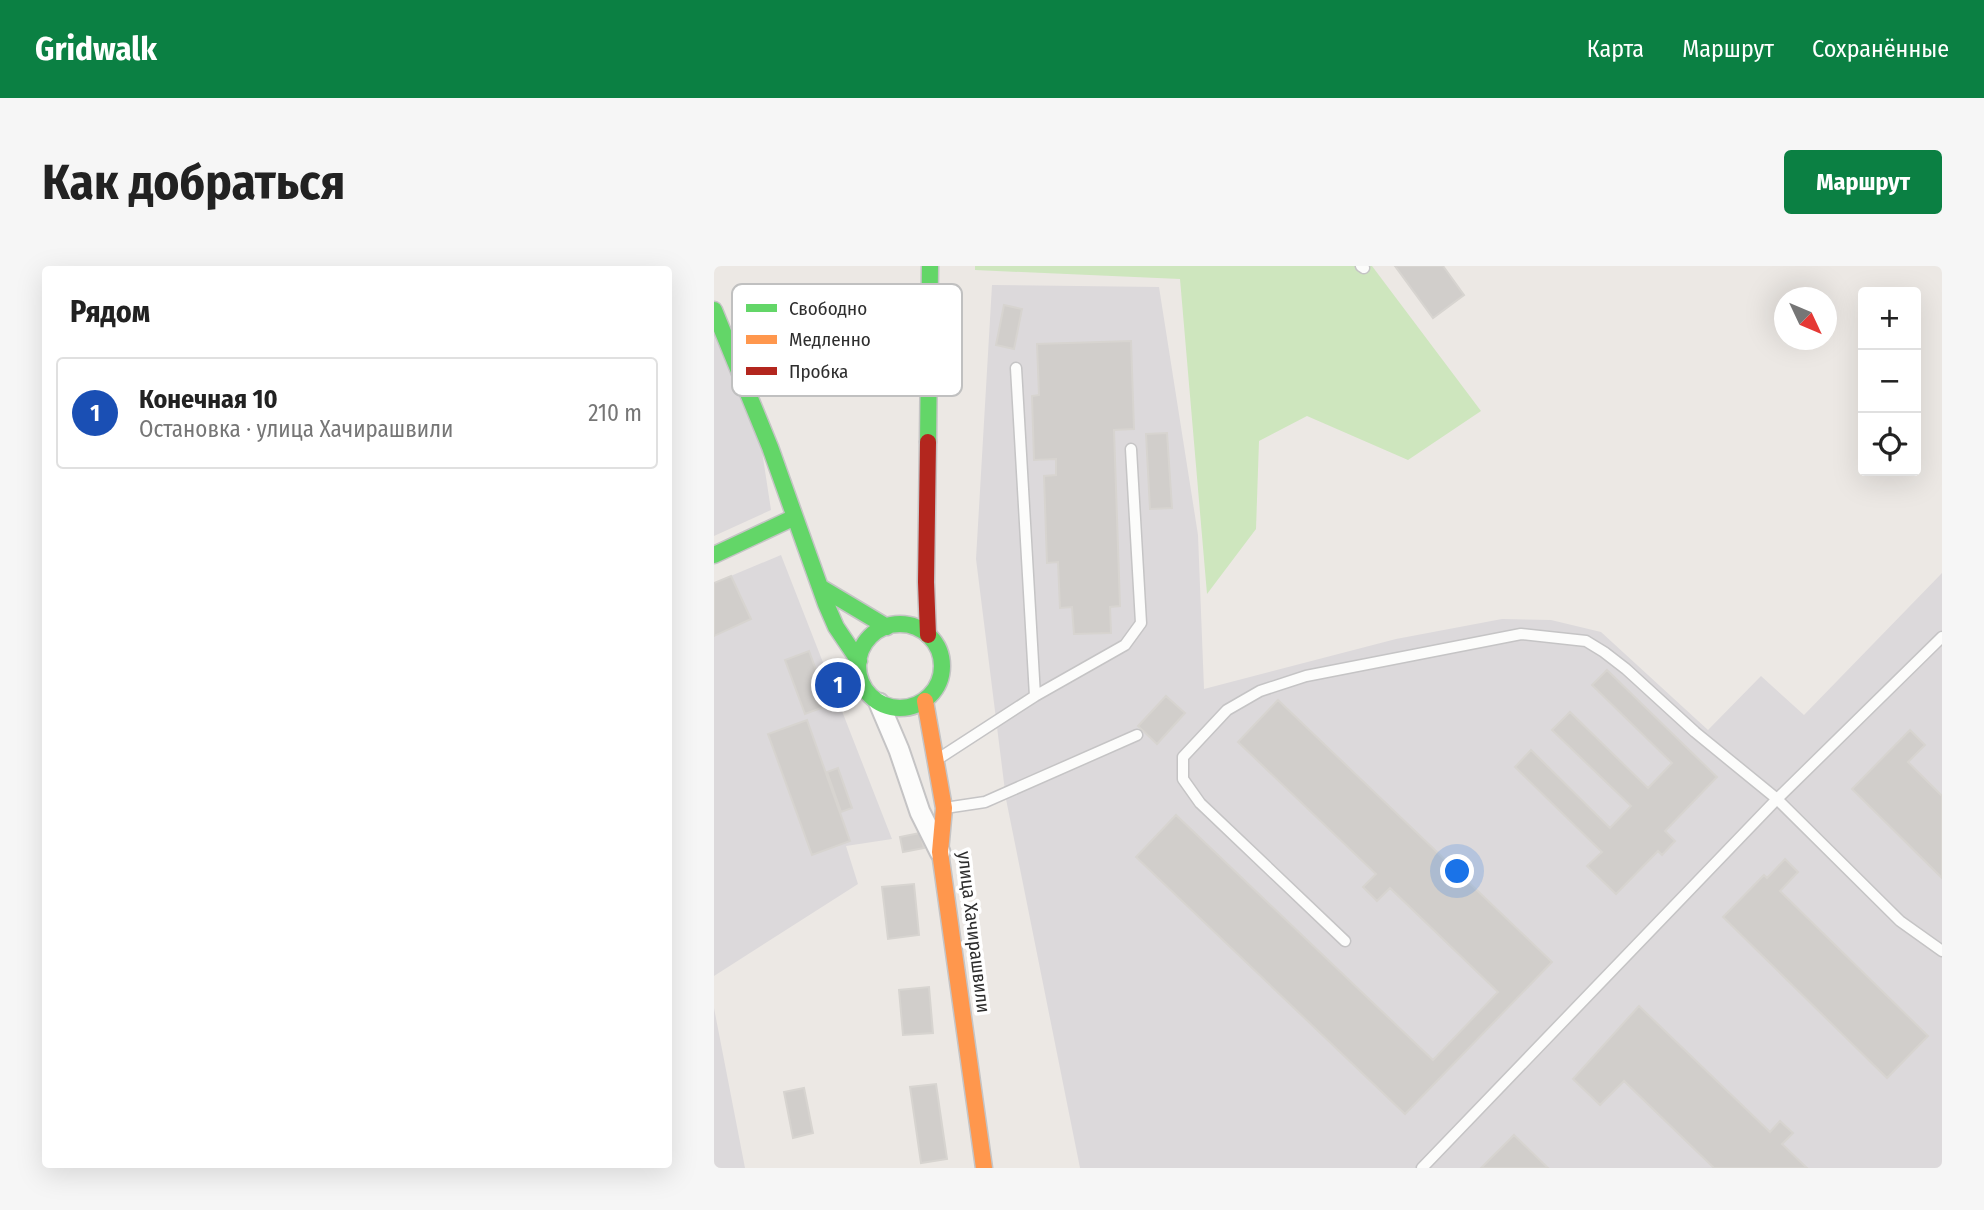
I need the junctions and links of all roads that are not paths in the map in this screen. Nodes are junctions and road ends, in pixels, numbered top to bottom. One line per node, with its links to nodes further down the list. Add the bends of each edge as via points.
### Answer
1 (930, 266): 2 (street)
2 (930, 284)
3 (714, 310): 4 (street)
4 (732, 354)
5 (1016, 368): 18 (lane)
6 (749, 396): 9 (street)
7 (928, 396): 11 (street)
8 (1131, 449): 18 (lane, via 1141,623 1125,645)
9 (795, 517): 10 (street); 12 (street)
10 (714, 555)
11 (926, 582): 13 (street); 15 (street)
12 (820, 587): 14 (street); 17 (street, via 836,627)
13 (903, 623): 14 (street); 15 (street)
14 (887, 627): 17 (street, via 865,645)
15 (928, 635): 19 (street, via 941,664 939,678)
16 (1942, 637): 23 (lane)
17 (859, 661): 20 (street, via 862,684)
18 (1035, 696): 22 (lane)
19 (925, 701): 20 (street, via 908,708); 22 (street, улица Хачирашвили)
20 (879, 702): 25 (street, via 920,813)
21 (1137, 735): 24 (lane, via 985,802)
22 (937, 759): 24 (street, улица Хачирашвили)
23 (1777, 799): 26 (lane, via 1626,669 1586,642 1521,634 1306,676 1260,691 1227,710 1183,757 1183,779 1200,803); 27 (lane, via 1900,921); 29 (lane)
24 (944, 808): 25 (street, улица Хачирашвили)
25 (940, 852): 28 (street, улица Хачирашвили)
26 (1345, 942)
27 (1942, 951)
28 (985, 1168)
29 (1422, 1168)

